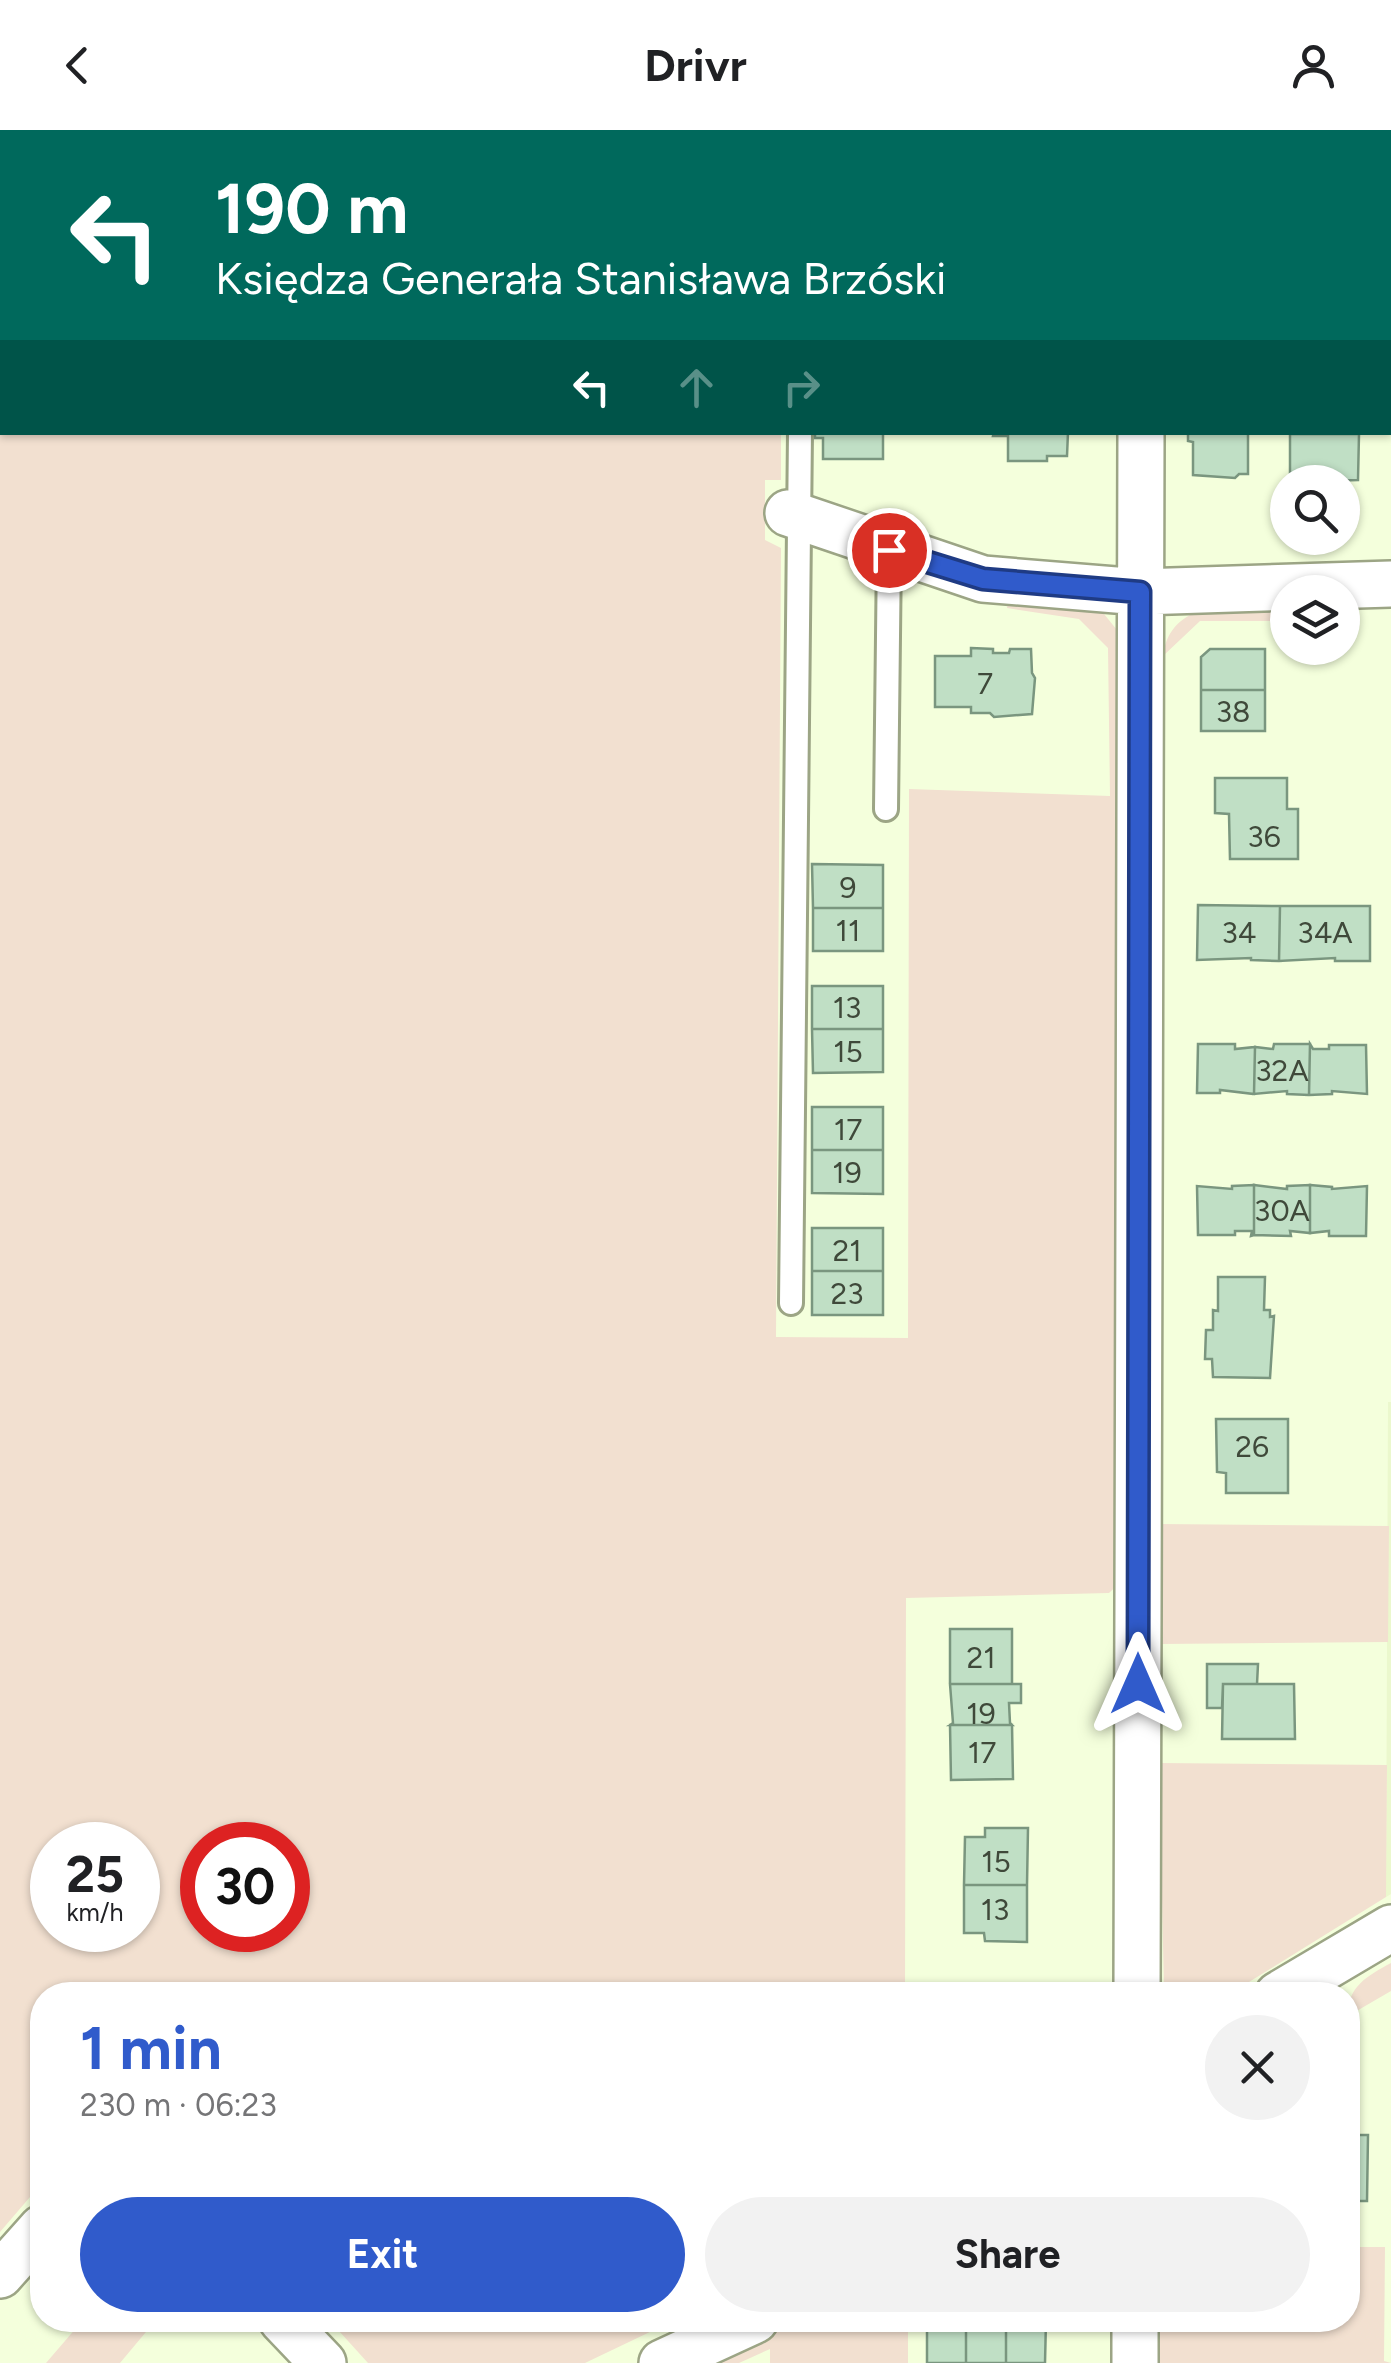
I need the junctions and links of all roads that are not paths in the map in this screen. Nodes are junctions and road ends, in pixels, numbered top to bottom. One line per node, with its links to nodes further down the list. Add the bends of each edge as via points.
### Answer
1 (800, 435): 3 (lane)
2 (1141, 435): 6 (street)
3 (794, 515): 4 (street); 8 (lane)
4 (889, 550): 6 (street, via 983,579); 7 (lane)
5 (1391, 584): 6 (street)
6 (1140, 592): 10 (street)
7 (886, 809)
8 (792, 1304)
9 (1391, 1928): 11 (street)
10 (1136, 1982)
11 (1300, 1982)
12 (30, 2241): 13 (street)
13 (0, 2275)
14 (293, 2332): 17 (street)
15 (731, 2332): 18 (street)
16 (1135, 2332): 19 (street)
17 (323, 2363)
18 (662, 2363)
19 (1136, 2363)

